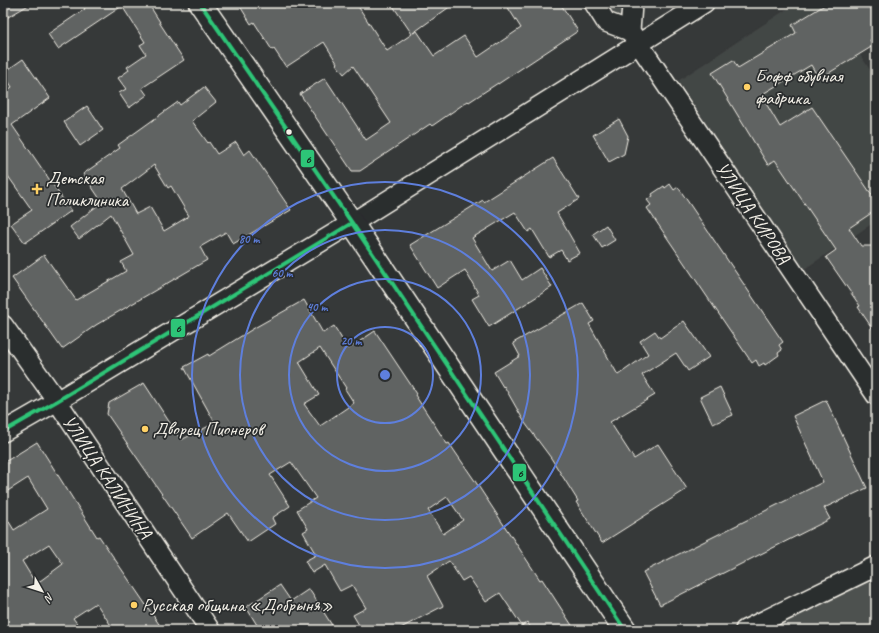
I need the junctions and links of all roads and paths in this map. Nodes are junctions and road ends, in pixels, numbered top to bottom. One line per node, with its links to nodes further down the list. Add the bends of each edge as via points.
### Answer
1 (200, 3): 6 (main road)
2 (594, 3): 5 (street, via 606,22)
3 (631, 3): 5 (street)
4 (704, 3): 5 (street)
5 (634, 37): 6 (street, via 558,95); 8 (street, УЛИЦА КИРОВА)
6 (352, 223): 9 (street); 13 (main road)
7 (3, 324): 9 (street, УЛИЦА КАЛИНИНА)
8 (876, 395)
9 (57, 401): 10 (street); 12 (street, УЛИЦА КАЛИНИНА)
10 (3, 432)
11 (876, 566): 14 (street)
12 (210, 630)
13 (625, 630)
14 (745, 630)

